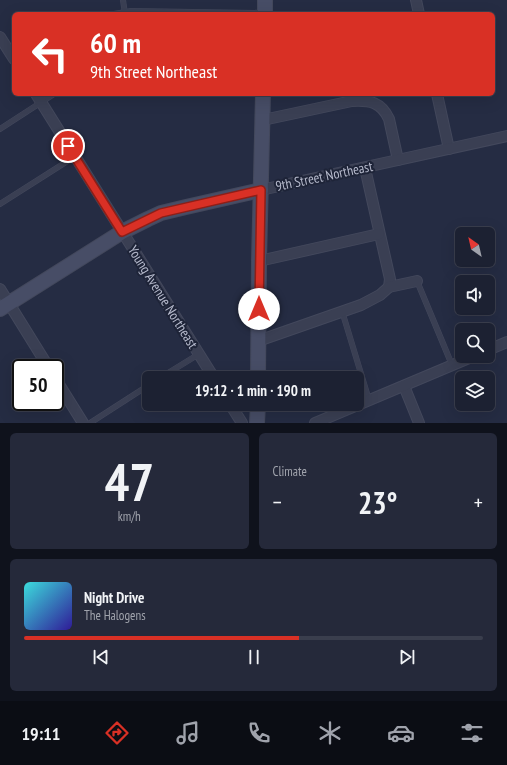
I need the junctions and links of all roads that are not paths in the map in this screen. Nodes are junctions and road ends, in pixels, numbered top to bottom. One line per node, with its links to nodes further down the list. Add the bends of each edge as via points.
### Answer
1 (123, 0): 4 (lane)
2 (416, 0): 6 (street)
3 (265, 9): 5 (lane)
4 (125, 12)
5 (160, 12)
6 (419, 12)
7 (0, 37): 8 (street)
8 (11, 47)
9 (263, 96): 12 (main road)
10 (437, 96): 15 (street)
11 (38, 98): 13 (lane); 16 (street, Young Avenue Northeast)
12 (263, 120): 17 (street, via 352,102 374,103 389,119); 19 (main road)
13 (0, 129)
14 (507, 136): 15 (street, 9th Street Northeast)
15 (449, 149): 17 (street, 9th Street Northeast)
16 (74, 157): 20 (lane); 21 (street, Young Avenue Northeast)
17 (398, 160): 18 (street, 9th Street Northeast)
18 (365, 168): 19 (street, 9th Street Northeast); 22 (street)
19 (261, 190): 21 (main road, 9th Street Northeast, via 161,213); 23 (main road)
20 (0, 204)
21 (122, 232): 27 (main road, 9th Street Northeast); 32 (street, Young Avenue Northeast)
22 (379, 234): 23 (street); 25 (street, via 390,279)
23 (259, 261): 29 (main road)
24 (417, 281): 25 (street); 35 (lane)
25 (389, 287): 28 (street, via 373,300)
26 (0, 289): 27 (street)
27 (4, 306): 33 (street)
28 (342, 311): 29 (street); 42 (lane)
29 (258, 341): 38 (main road)
30 (507, 342): 31 (street)
31 (495, 347)
32 (199, 354): 36 (lane); 37 (street, Young Avenue Northeast)
33 (42, 359)
34 (457, 363): 35 (street)
35 (452, 365): 39 (street)
36 (171, 371)
37 (210, 371)
38 (258, 371)
39 (404, 386): 42 (street); 50 (street)
40 (142, 390): 47 (lane)
41 (64, 392): 46 (street)
42 (369, 401): 45 (street)
43 (234, 411): 48 (street)
44 (258, 411): 49 (main road)
45 (318, 422)
46 (83, 423)
47 (90, 423)
48 (242, 423)
49 (257, 423)
50 (419, 423)

